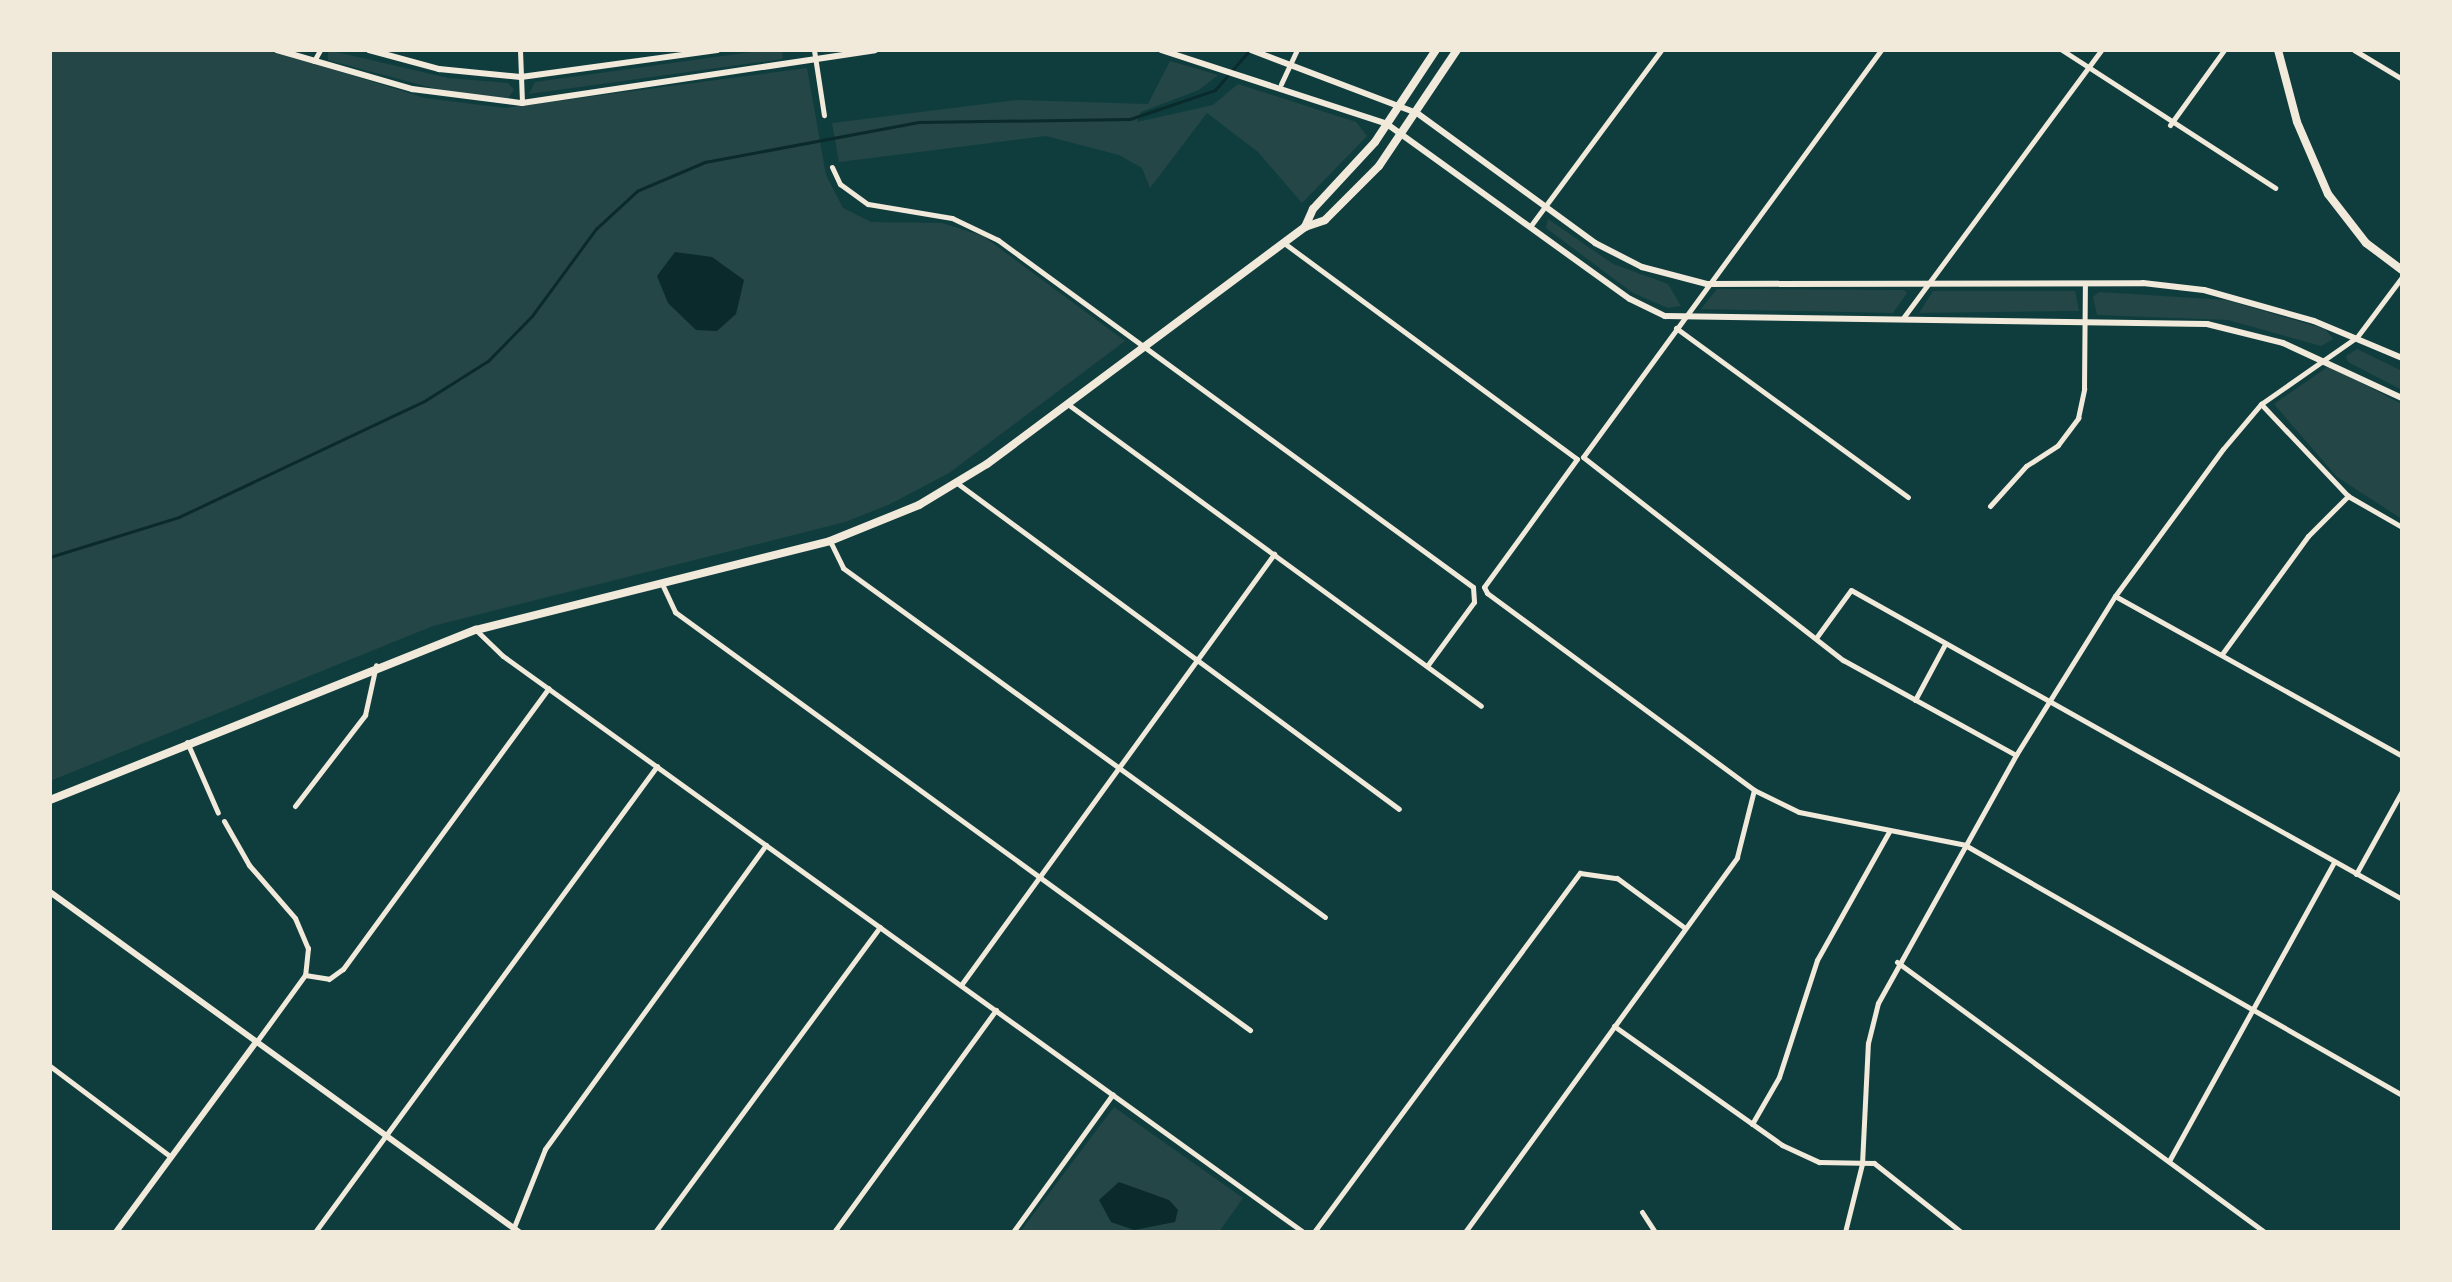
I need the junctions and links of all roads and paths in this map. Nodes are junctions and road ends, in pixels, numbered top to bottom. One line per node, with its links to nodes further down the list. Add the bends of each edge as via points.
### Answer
1 (277, 50): 21 (main road)
2 (320, 50): 21 (street)
3 (368, 50): 24 (main road, via 439,70)
4 (520, 50): 24 (street)
5 (717, 50): 24 (main road)
6 (814, 50): 20 (street)
7 (875, 50): 20 (main road)
8 (1161, 50): 26 (main road)
9 (1251, 50): 22 (main road)
10 (1297, 50): 22 (street)
11 (1436, 50): 28 (main road)
12 (1458, 50): 29 (main road)
13 (1661, 50): 36 (street)
14 (1881, 50): 41 (street)
15 (2062, 50): 23 (street)
16 (2101, 50): 23 (street)
17 (2224, 50): 32 (street)
18 (2278, 50): 40 (main road, via 2296,122 2328,194 2366,243)
19 (2354, 50): 25 (street)
20 (816, 60): 27 (main road); 30 (street)
21 (314, 61): 27 (main road, via 446,96)
22 (1290, 63): 26 (street); 28 (main road)
23 (2088, 68): 32 (street); 42 (street)
24 (521, 76): 27 (street)
25 (2402, 79)
26 (1281, 84): 31 (main road)
27 (522, 103)
28 (1400, 104): 29 (main road); 31 (main road)
29 (1418, 113): 33 (main road); 36 (main road)
30 (824, 115)
31 (1388, 124): 33 (main road); 38 (main road, via 1313,209)
32 (2170, 125): 35 (street)
33 (1404, 134): 37 (main road); 38 (main road, via 1354,193 1325,220)
34 (832, 167): 49 (street, via 840,184 868,204 983,230)
35 (2274, 188)
36 (1546, 206): 37 (street); 41 (main road, via 1615,256)
37 (1532, 224): 44 (main road, via 1630,299 1665,316)
38 (1305, 227): 39 (main road)
39 (1284, 243): 49 (main road); 55 (street)
40 (2402, 274): 48 (street)
41 (1707, 284): 42 (main road); 44 (street)
42 (1927, 284): 43 (main road); 45 (street)
43 (2085, 284): 46 (street); 48 (main road, via 2204,290)
44 (1684, 316): 45 (main road); 47 (street)
45 (1903, 318): 46 (main road)
46 (2087, 320): 51 (main road, via 2223,327); 59 (street, via 2078,418)
47 (1675, 328): 55 (street); 58 (street)
48 (2356, 337): 50 (main road); 51 (street)
49 (1144, 343): 53 (main road); 71 (street, via 1478,593)
50 (2402, 358)
51 (2326, 360): 52 (main road); 54 (street)
52 (2402, 398)
53 (1067, 403): 56 (main road); 62 (street)
54 (2261, 404): 57 (street); 64 (street)
55 (1580, 458): 66 (street); 81 (street, via 1484,587)
56 (958, 483): 61 (main road); 69 (street)
57 (2348, 496): 60 (street); 68 (street, via 2308,536)
58 (1908, 497)
59 (1990, 506)
60 (2402, 527)
61 (830, 541): 63 (main road); 80 (street, via 843,568)
62 (1274, 554): 69 (street); 71 (street)
63 (663, 586): 65 (main road); 93 (street, via 675,612)
64 (2115, 596): 68 (street); 74 (street)
65 (476, 630): 70 (main road); 72 (street)
66 (1816, 638): 67 (street, via 1852,590); 73 (street)
67 (1945, 644): 73 (street); 74 (street)
68 (2222, 654): 78 (street)
69 (1198, 660): 80 (street); 85 (street)
70 (376, 665): 76 (main road); 84 (street, via 374,699 365,715)
71 (1427, 666): 75 (street)
72 (549, 688): 79 (street); 100 (street, via 343,969 329,979)
73 (1914, 700): 77 (street)
74 (2049, 702): 77 (street); 91 (street)
75 (1481, 706)
76 (187, 742): 83 (main road); 86 (street)
77 (2016, 755): 90 (street)
78 (2402, 756)
79 (657, 766): 89 (street); 111 (street)
80 (1118, 770): 93 (street); 96 (street)
81 (1754, 790): 88 (street, via 1799,812); 98 (street, via 1737,857)
82 (2402, 791): 92 (street)
83 (50, 800)
84 (295, 806)
85 (1398, 809)
86 (218, 813)
87 (224, 821): 100 (street, via 248,865 302,930)
88 (1890, 829): 90 (street); 110 (street, via 1817,960 1780,1078)
89 (766, 845): 97 (street); 116 (street, via 544,1149)
90 (1964, 845): 99 (street); 103 (street)
91 (2334, 862): 92 (street); 103 (street)
92 (2356, 874): 95 (street)
93 (1041, 876): 101 (street); 105 (street)
94 (50, 892): 106 (main road)
95 (2402, 899)
96 (1325, 918)
97 (880, 927): 101 (street); 119 (street)
98 (1685, 928): 104 (street); 123 (street, via 1618,878 1580,873)
99 (1897, 962): 113 (street); 114 (street, via 1868,1042)
100 (304, 975): 106 (street)
101 (961, 985): 102 (street)
102 (996, 1010): 108 (street); 120 (street)
103 (2253, 1010): 109 (street); 113 (street)
104 (1614, 1026): 110 (street); 124 (street)
105 (1250, 1030)
106 (257, 1042): 111 (main road); 112 (main road)
107 (50, 1066): 112 (street)
108 (1113, 1094): 121 (street); 122 (street)
109 (2402, 1095)
110 (1752, 1124): 114 (street, via 1820,1162)
111 (386, 1136): 116 (main road); 118 (street)
112 (171, 1157): 117 (main road)
113 (2169, 1162): 128 (street)
114 (1862, 1164): 126 (street); 127 (street, via 1879,1166)
115 (1642, 1212): 125 (street)
116 (515, 1231)
117 (116, 1232)
118 (314, 1232)
119 (656, 1232)
120 (834, 1232)
121 (1013, 1232)
122 (1304, 1232)
123 (1314, 1232)
124 (1465, 1232)
125 (1655, 1232)
126 (1846, 1232)
127 (1961, 1232)
128 (2264, 1232)

